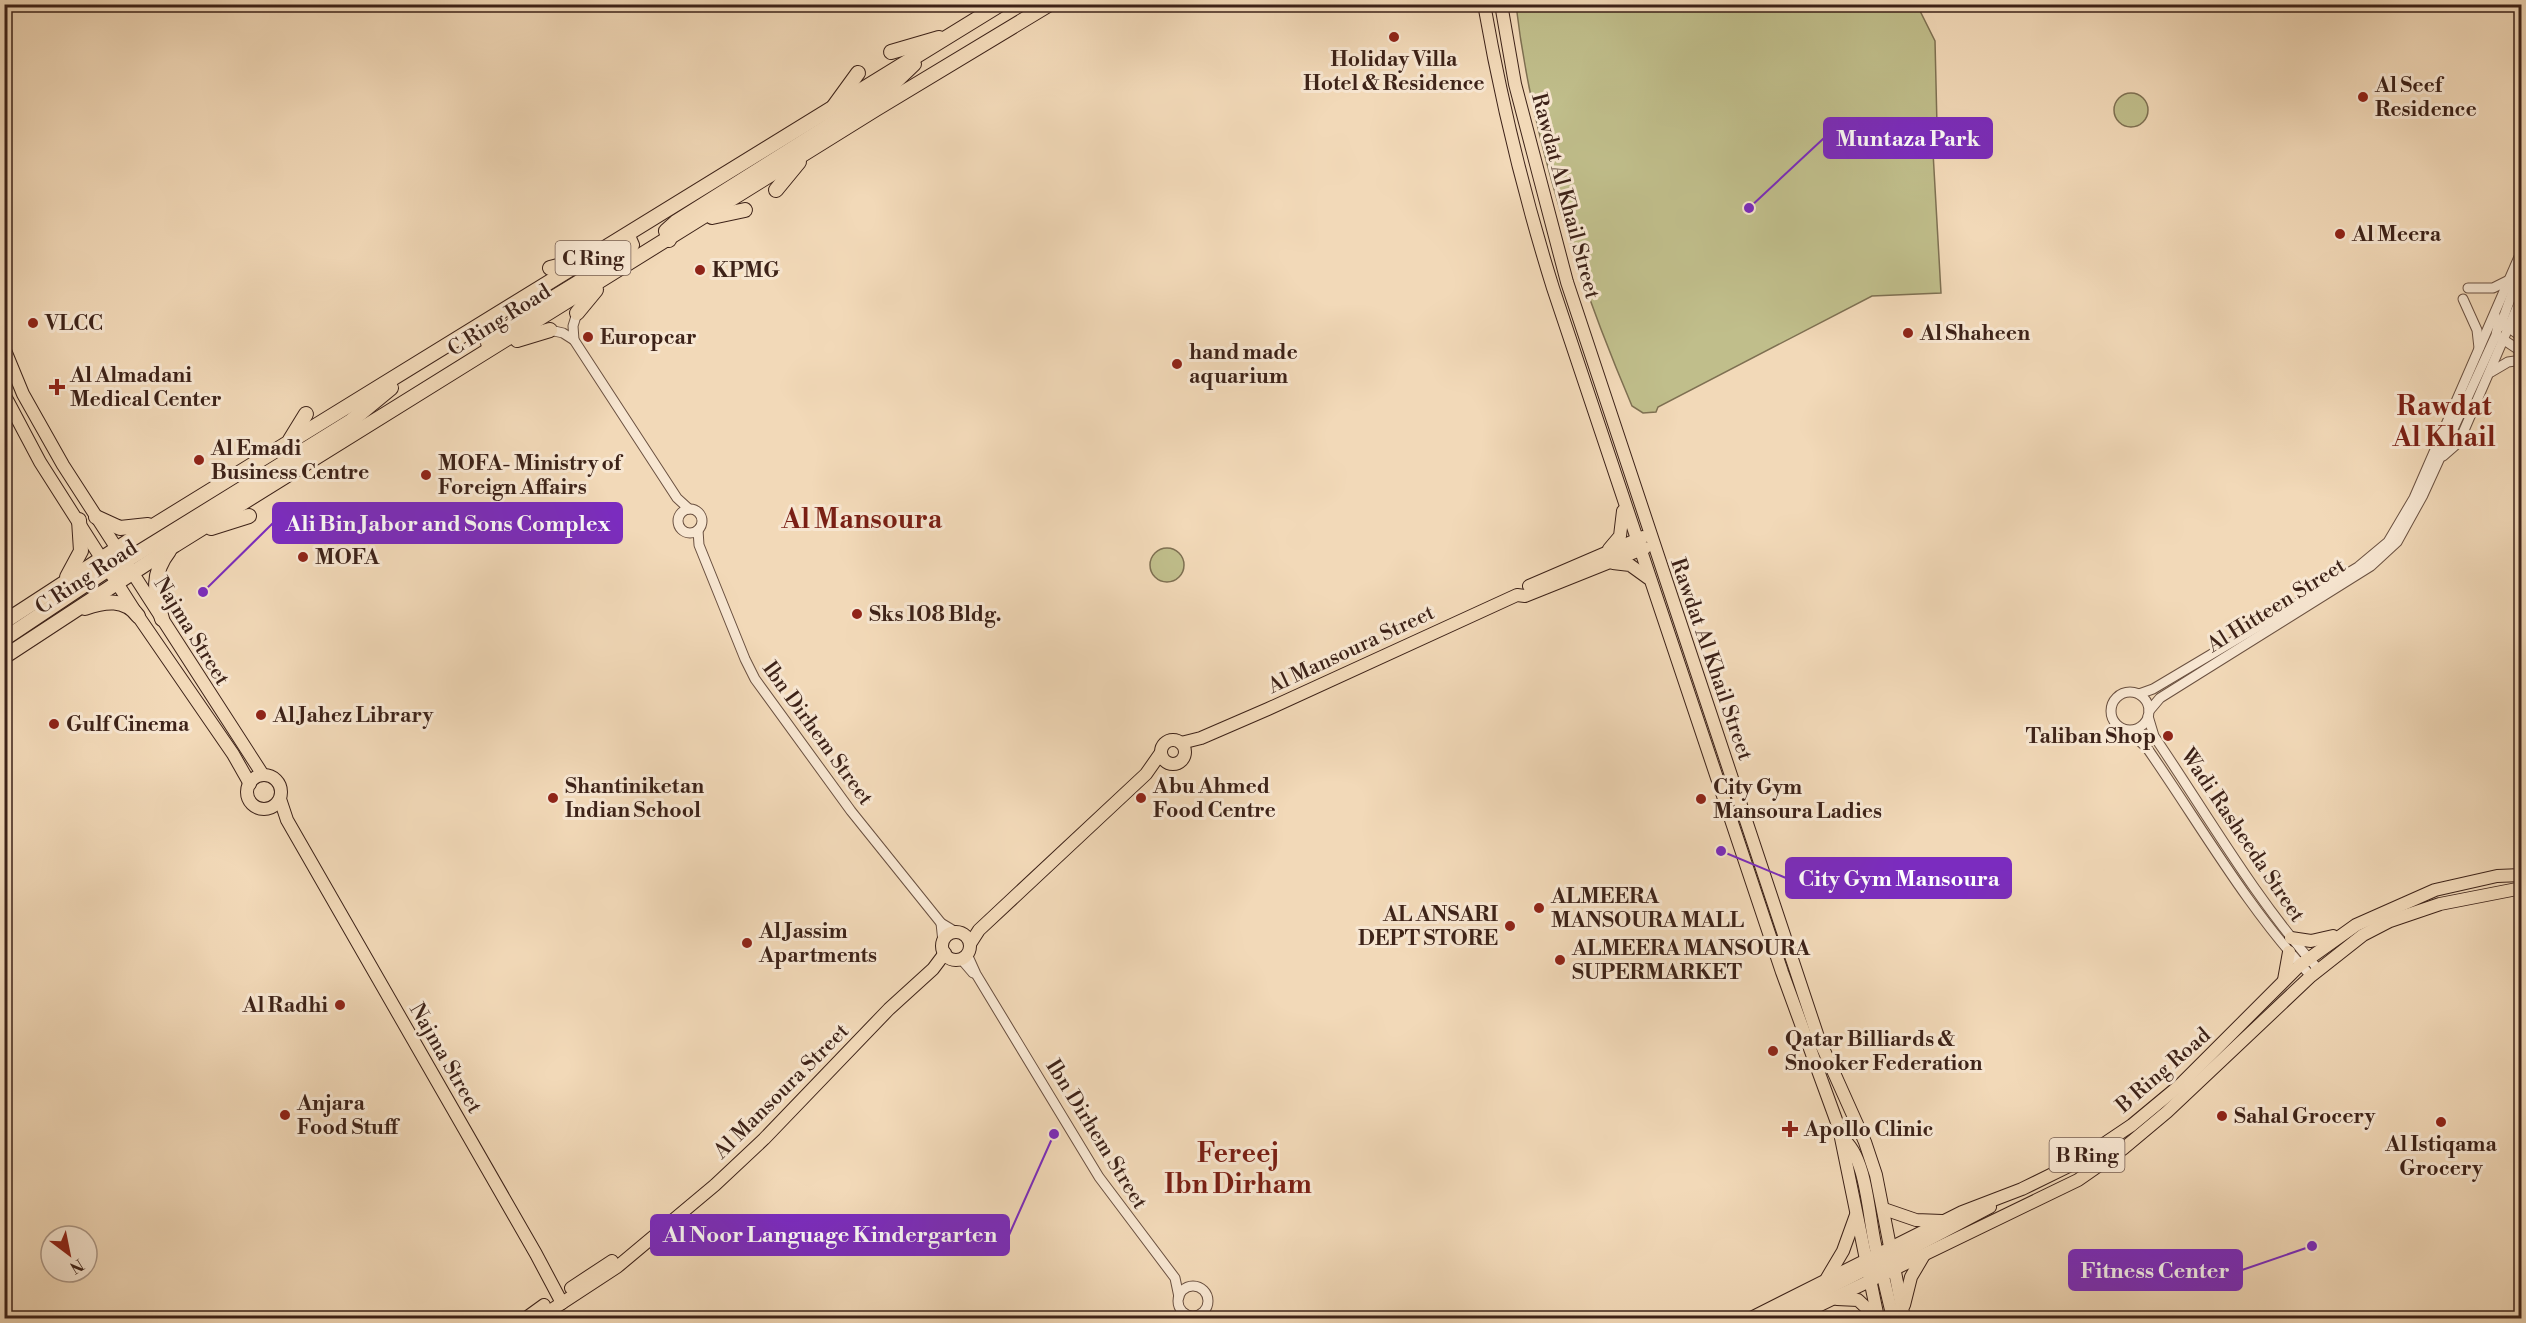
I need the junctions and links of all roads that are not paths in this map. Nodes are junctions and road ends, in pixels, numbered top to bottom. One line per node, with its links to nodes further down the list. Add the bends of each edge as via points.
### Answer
1 (1001, 4): 5 (highway, C Ring Road / C Ring)
2 (1050, 4): 10 (highway, C Ring Road / C Ring)
3 (1484, 4): 45 (main road, Rawdat Al Khail Street, via 1499,88 1532,221)
4 (1501, 4): 55 (main road, Rawdat Al Khail Street, via 1515,84 1550,223)
5 (955, 34): 6 (highway); 7 (highway, C Ring Road / C Ring)
6 (891, 52)
7 (924, 53): 9 (highway, C Ring Road / C Ring); 15 (highway, via 890,87 676,222 666,231)
8 (858, 74): 9 (highway)
9 (830, 111): 14 (highway, C Ring Road / C Ring)
10 (808, 151): 11 (highway); 13 (highway, C Ring Road / C Ring)
11 (776, 190)
12 (745, 210): 13 (highway)
13 (701, 219): 15 (highway, C Ring Road / C Ring)
14 (628, 236): 17 (highway, C Ring Road / C Ring); 38 (highway, via 632,245 626,254 527,314)
15 (669, 240): 20 (highway, C Ring Road / C Ring)
16 (2522, 250): 21 (street)
17 (597, 255): 19 (highway); 37 (highway, C Ring Road / C Ring)
18 (2522, 266): 26 (street)
19 (550, 268)
20 (604, 280): 25 (highway); 33 (highway, C Ring Road / C Ring)
21 (2509, 280): 22 (street, via 2493,288); 26 (street)
22 (2468, 288)
23 (2522, 296): 27 (street)
24 (2463, 299): 34 (street, via 2477,330)
25 (577, 313): 31 (street)
26 (2498, 318): 27 (street); 29 (street); 29 (street)
27 (2510, 328): 29 (street); 30 (street)
28 (550, 330): 31 (street); 33 (highway)
29 (2497, 334): 34 (street); 35 (street); 39 (street); 43 (street)
30 (2522, 337)
31 (574, 340): 44 (street)
32 (4, 348): 49 (main road, Najma Street, via 35,417)
33 (490, 350): 38 (highway, C Ring Road / C Ring)
34 (2479, 352): 73 (street, Al Hitteen Street, via 2414,498 2379,550 2358,567 2154,689)
35 (2522, 352)
36 (2522, 360): 39 (street, via 2508,362)
37 (414, 366): 42 (highway, C Ring Road / C Ring); 62 (highway, via 351,421)
38 (458, 371): 53 (highway, C Ring Road / C Ring)
39 (2489, 374): 43 (street, via 2459,442)
40 (4, 394): 50 (main road, Najma Street, via 40,462)
41 (306, 414): 42 (highway)
42 (288, 444): 51 (highway, C Ring Road / C Ring)
43 (2443, 456): 74 (street, Al Hitteen Street, via 2397,542 2371,566 2160,698)
44 (677, 498): 46 (street); 47 (street)
45 (1622, 498): 58 (main road, Rawdat Al Khail Street); 60 (main road, via 1620,536)
46 (689, 509): 47 (street); 52 (street, via 702,517)
47 (680, 514): 54 (street, via 679,525)
48 (249, 516): 53 (highway)
49 (96, 517): 51 (highway, via 120,528); 59 (main road, Najma Street)
50 (78, 520): 61 (main road, Najma Street); 66 (highway, via 80,554)
51 (159, 523): 59 (highway, C Ring Road / C Ring)
52 (698, 530): 54 (street); 57 (street, Ibn Dirhem Street)
53 (195, 532): 56 (highway, C Ring Road / C Ring)
54 (687, 532): 57 (street, Ibn Dirhem Street)
55 (1652, 539): 58 (main road, Al Mansoura Street); 95 (main road, Rawdat Al Khail Street, via 1818,1037 1865,1142)
56 (175, 545): 62 (highway, C Ring Road / C Ring); 69 (highway, via 155,576)
57 (699, 545): 85 (street, Ibn Dirhem Street, via 755,679 851,811)
58 (1637, 545): 60 (main road, Al Mansoura Street); 64 (main road, Rawdat Al Khail Street)
59 (117, 549): 61 (highway, via 117,560); 62 (main road, Najma Street)
60 (1601, 560): 64 (main road, via 1630,565); 76 (main road, Al Mansoura Street)
61 (106, 563): 63 (highway); 65 (main road, Najma Street)
62 (128, 567): 65 (highway, C Ring Road / C Ring); 69 (main road, Najma Street)
63 (89, 574): 66 (highway, C Ring Road); 71 (highway)
64 (1649, 579): 93 (main road, Rawdat Al Khail Street)
65 (118, 581): 67 (highway, C Ring Road / C Ring); 68 (main road, Najma Street)
66 (61, 584): 70 (highway, C Ring Road)
67 (64, 616): 68 (highway, via 110,602 128,606); 72 (highway, C Ring Road / C Ring)
68 (138, 616): 79 (main road, Najma Street)
69 (162, 619): 78 (main road, Najma Street)
70 (4, 622)
71 (4, 639)
72 (4, 657)
73 (2139, 694): 74 (street); 75 (street, via 2122,694 2112,704 2114,722)
74 (2149, 714): 75 (street, via 2139,728); 87 (street, Wadi Rasheeda Street, via 2154,736)
75 (2129, 730): 89 (street, Wadi Rasheeda Street, via 2147,748)
76 (1183, 746): 77 (main road, via 1180,761 1174,764); 77 (main road, via 1173,740 1166,742)
77 (1163, 758): 88 (main road, Al Mansoura Street)
78 (263, 775): 79 (main road); 80 (main road, via 278,781)
79 (250, 784): 81 (main road, via 249,800)
80 (280, 799): 81 (main road); 82 (main road, Najma Street)
81 (265, 809): 82 (main road)
82 (287, 820): 104 (main road, Najma Street)
83 (2522, 875): 86 (main road, B Ring Road / B Ring, via 2497,876 2435,890 2369,917)
84 (2522, 888): 91 (main road, B Ring Road / B Ring, via 2450,901 2399,917 2363,935)
85 (941, 923): 88 (street, Ibn Dirhem Street); 88 (street, Ibn Dirhem Street)
86 (2340, 934): 87 (main road, via 2311,941); 90 (main road, B Ring Road / B Ring)
87 (2291, 938): 90 (street, Wadi Rasheeda Street)
88 (957, 948): 100 (street, Ibn Dirhem Street, via 1099,1177); 104 (main road, Al Mansoura Street, via 873,1025 716,1185 653,1236 634,1244)
89 (2289, 952): 90 (street, Wadi Rasheeda Street); 92 (main road)
90 (2304, 961): 91 (street, Wadi Rasheeda Street); 92 (main road, B Ring Road / B Ring)
91 (2314, 972): 98 (main road, B Ring Road / B Ring, via 2206,1077 2124,1148 2078,1180)
92 (2284, 981): 94 (main road, B Ring Road / B Ring, via 2201,1067 2132,1125 2077,1162)
93 (1842, 1138): 96 (main road, Rawdat Al Khail Street); 99 (main road, via 1855,1154)
94 (2008, 1194): 97 (main road, B Ring Road / B Ring); 99 (main road, via 1977,1215)
95 (1884, 1209): 97 (main road, via 1916,1220); 99 (main road, Rawdat Al Khail Street)
96 (1856, 1214): 99 (main road, Rawdat Al Khail Street); 101 (main road, via 1843,1251)
97 (1943, 1221): 99 (main road, B Ring Road / B Ring)
98 (1925, 1254): 99 (main road, B Ring Road / B Ring); 115 (main road, via 1908,1284)
99 (1880, 1264): 101 (main road, B Ring Road / B Ring); 105 (main road, B Ring Road / B Ring); 111 (main road); 113 (main road, Rawdat Al Khail Street); 114 (main road); 115 (main road, Rawdat Al Khail Street)
100 (1175, 1278): 102 (street, Ibn Dirhem Street); 103 (street, Ibn Dirhem Street)
101 (1827, 1279): 110 (main road, B Ring Road / B Ring)
102 (1196, 1287): 103 (street, via 1184,1290); 106 (street, via 1207,1296)
103 (1179, 1297): 106 (street, via 1180,1307 1189,1315 1201,1314)
104 (563, 1298): 107 (main road, Al Mansoura Street); 108 (main road, Al Mansoura Street)
105 (1833, 1299): 112 (main road, B Ring Road / B Ring); 113 (main road, via 1858,1300)
106 (1207, 1308): 109 (street)
107 (526, 1318)
108 (539, 1318)
109 (1213, 1318)
110 (1751, 1318)
111 (1771, 1318)
112 (1793, 1318)
113 (1878, 1318)
114 (1893, 1318)
115 (1904, 1318)

